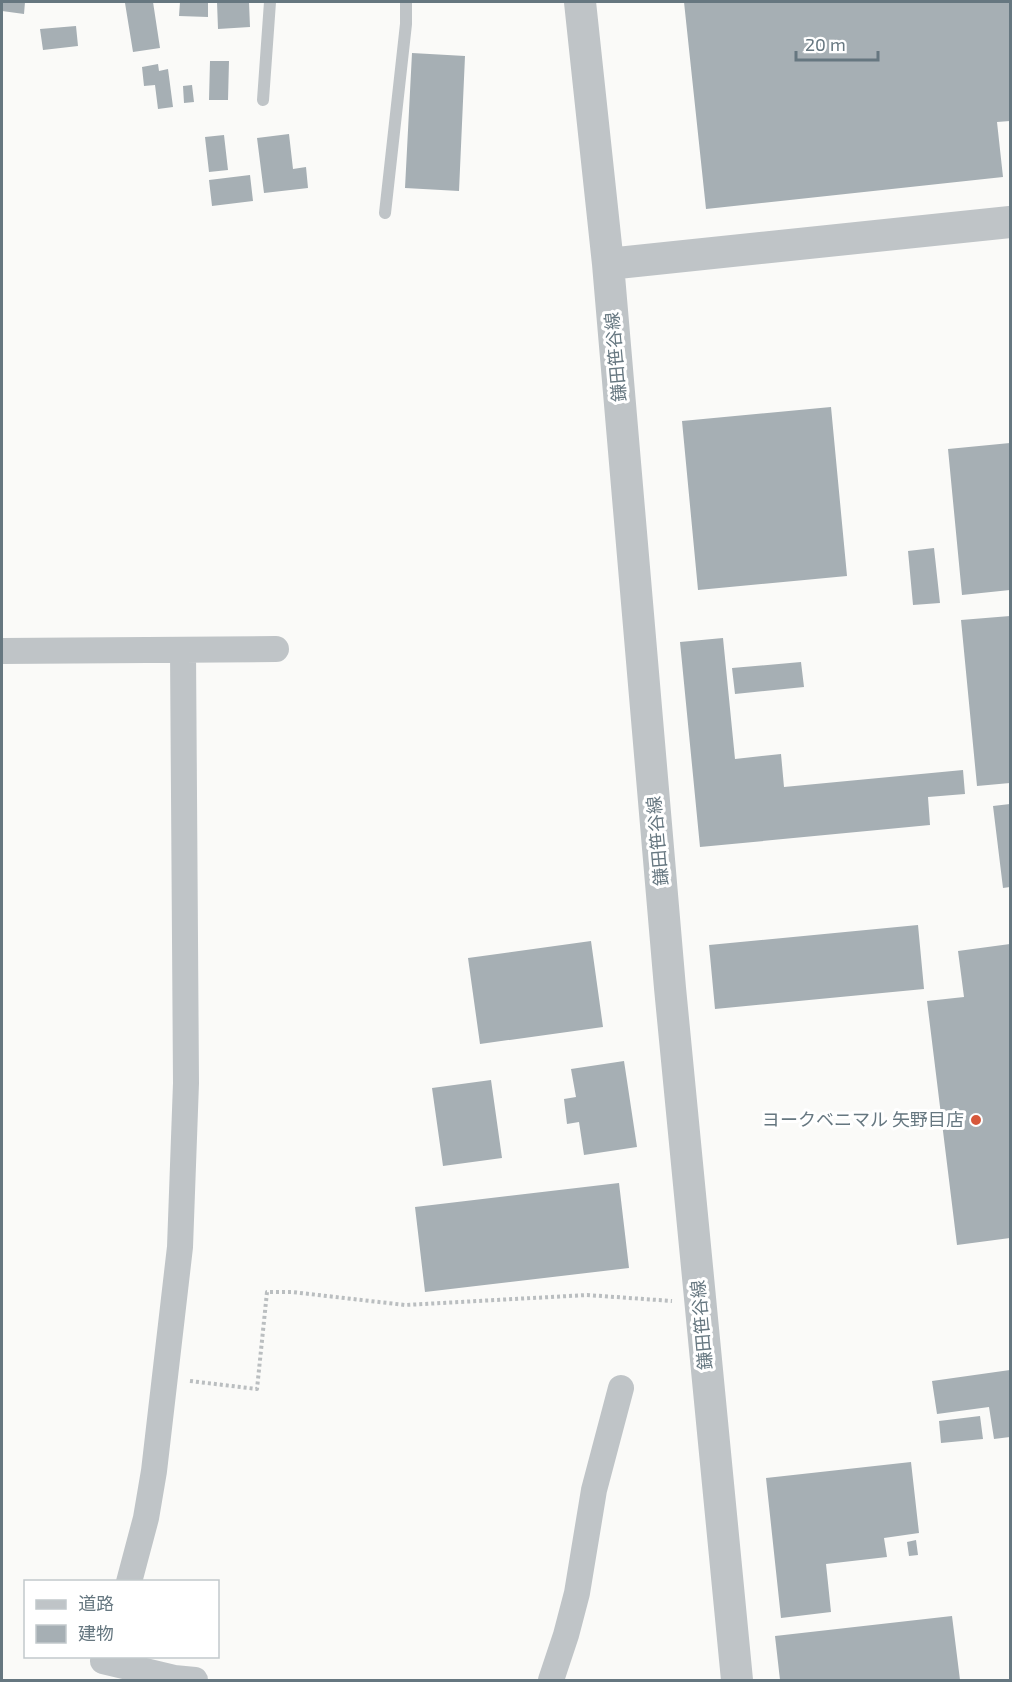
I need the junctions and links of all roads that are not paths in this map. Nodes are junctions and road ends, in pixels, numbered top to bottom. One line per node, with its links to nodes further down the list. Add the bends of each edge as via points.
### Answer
1 (270, 2): 4 (lane)
2 (406, 2): 5 (lane)
3 (580, 2): 7 (street, 鎌田笹谷線)
4 (263, 100)
5 (385, 213)
6 (1011, 222): 7 (street)
7 (608, 264): 16 (street, 鎌田笹谷線, via 667,953)
8 (276, 649): 9 (street)
9 (183, 650): 10 (street); 12 (street, via 185,1143 180,1246 148,1507)
10 (2, 651)
11 (621, 1388): 15 (street, via 594,1490 566,1635)
12 (129, 1580)
13 (101, 1666): 14 (street)
14 (195, 1680)
15 (551, 1680)
16 (737, 1680)

